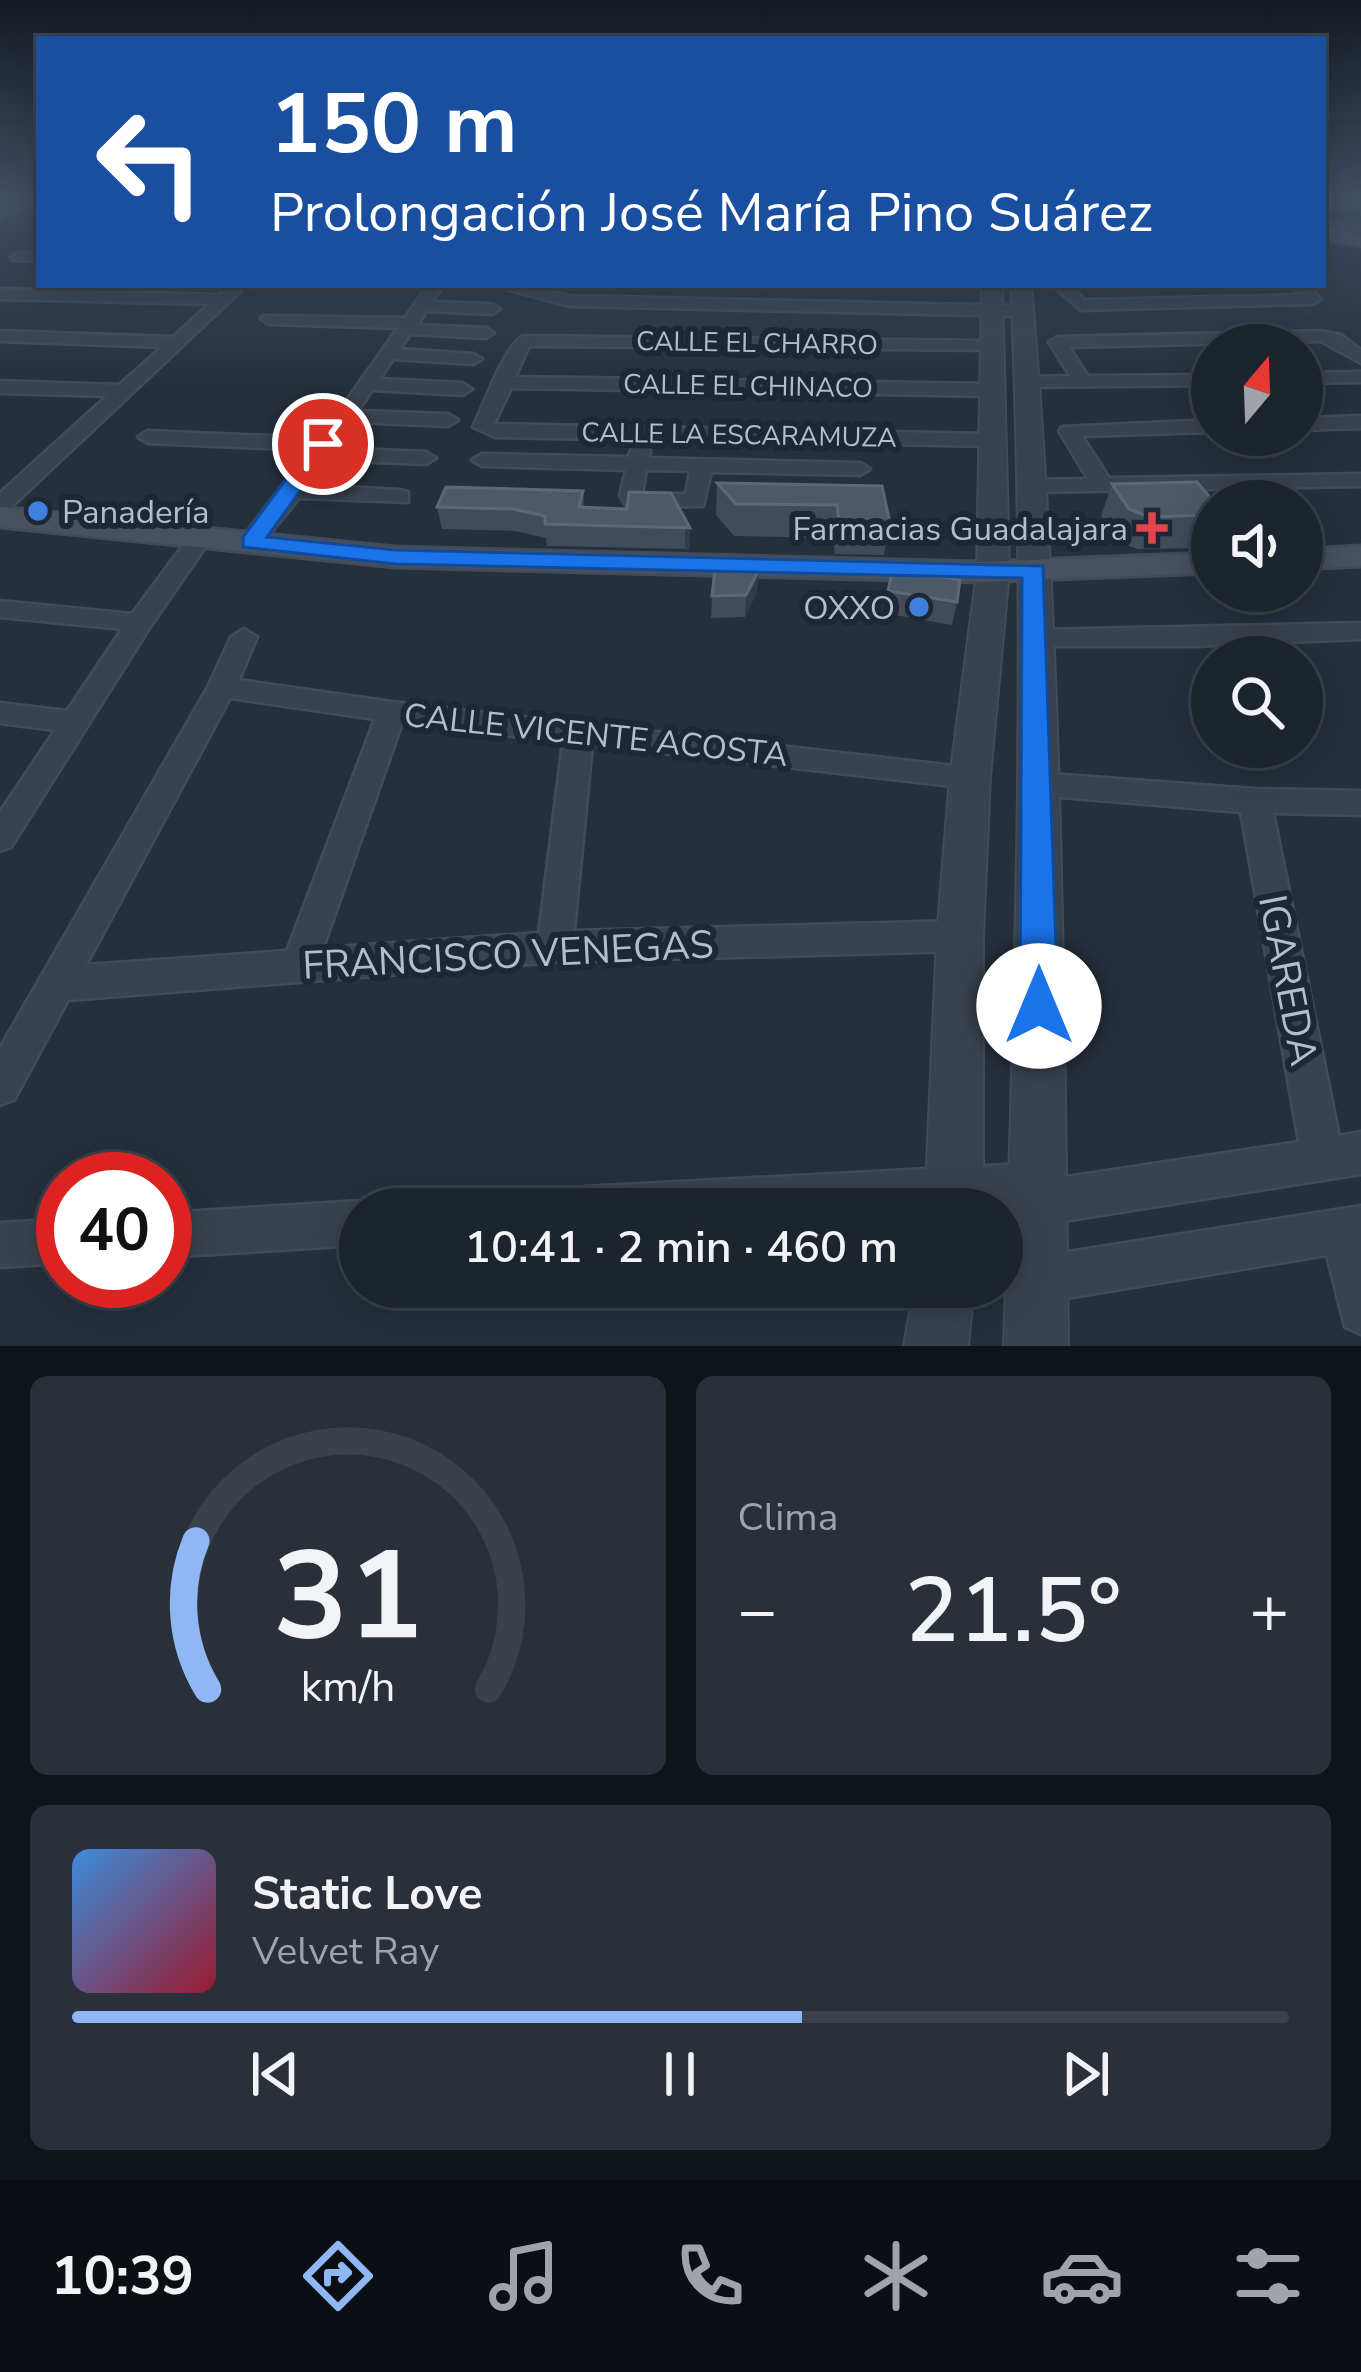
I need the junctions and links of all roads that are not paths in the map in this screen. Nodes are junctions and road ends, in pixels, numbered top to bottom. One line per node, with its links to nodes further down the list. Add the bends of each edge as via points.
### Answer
1 (236, 288): 13 (street)
2 (434, 288): 16 (street)
3 (533, 288): 12 (street, via 570,301)
4 (539, 288): 8 (street)
5 (1053, 288): 11 (street)
6 (1063, 288): 7 (street, via 1081,305 1313,299)
7 (1302, 288)
8 (610, 289): 9 (street)
9 (935, 292): 12 (street)
10 (0, 294): 13 (street)
11 (1022, 296): 12 (street); 25 (street)
12 (993, 298): 20 (street)
13 (222, 300): 19 (street)
14 (492, 309): 16 (street)
15 (269, 319): 16 (street)
16 (413, 319): 17 (street); 21 (street)
17 (486, 333)
18 (0, 336): 19 (street)
19 (177, 342): 35 (street)
20 (992, 346): 29 (street, CALLE EL CHARRO, via 523,341); 34 (street)
21 (388, 354): 24 (street); 31 (street)
22 (1064, 356): 23 (street, via 1057,342 1321,336); 25 (street); 30 (street)
23 (1361, 358)
24 (473, 359)
25 (1029, 368): 30 (street); 45 (street)
26 (1361, 377): 27 (street)
27 (1323, 378)
28 (1191, 380): 30 (street)
29 (502, 382): 34 (street, CALLE EL CHINACO); 41 (street, CALLE LA ESCARAMUZA, via 487,430)
30 (1083, 382)
31 (367, 384): 33 (street); 36 (street)
32 (0, 387): 35 (street)
33 (463, 389)
34 (994, 389): 43 (street)
35 (123, 391): 57 (street)
36 (340, 416): 37 (street); 44 (street)
37 (448, 420)
38 (1361, 422): 39 (street)
39 (1323, 423)
40 (1191, 428): 46 (street, via 1069,431)
41 (640, 434): 43 (street, CALLE LA ESCARAMUZA); 49 (street)
42 (148, 437): 44 (street)
43 (992, 440): 64 (street)
44 (320, 449): 47 (street); 55 (street)
45 (1033, 451): 46 (street); 54 (street)
46 (1078, 452): 53 (street)
47 (426, 458)
48 (482, 460): 49 (street, via 525,470)
49 (640, 464): 50 (street); 50 (street, via 634,500 690,504 698,499)
50 (702, 465): 51 (street, via 814,478)
51 (860, 469)
52 (1361, 480): 53 (street)
53 (1102, 485): 54 (street)
54 (1035, 486): 64 (street)
55 (293, 491): 56 (street); 60 (street)
56 (400, 496)
57 (0, 505)
58 (0, 517): 59 (main road)
59 (201, 537): 60 (main road); 66 (street)
60 (251, 542): 64 (main road, via 395,557)
61 (1361, 556): 62 (main road)
62 (1323, 558)
63 (1191, 564): 64 (main road)
64 (1013, 571): 69 (street); 75 (street)
65 (0, 609): 66 (street)
66 (139, 623): 73 (street)
67 (1361, 631): 69 (street)
68 (244, 637): 70 (street)
69 (1038, 638): 76 (street)
70 (222, 687): 72 (street, CALLE VICENTE ACOSTA); 83 (street)
71 (0, 712): 73 (street)
72 (392, 712): 74 (street, CALLE VICENTE ACOSTA); 82 (street)
73 (76, 722): 79 (street)
74 (579, 731): 75 (street, CALLE VICENTE ACOSTA); 81 (street)
75 (970, 777): 80 (street)
76 (1037, 784): 77 (street); 87 (street)
77 (1255, 801): 78 (street); 85 (street, IGAREDA)
78 (1361, 803)
79 (0, 838)
80 (960, 936): 81 (street, FRANCISCO VENEGAS); 86 (street)
81 (555, 947): 82 (street, FRANCISCO VENEGAS)
82 (300, 964): 83 (street, FRANCISCO VENEGAS)
83 (57, 984): 84 (street)
84 (0, 1086)
85 (1342, 1156): 87 (street)
86 (956, 1188)
87 (1040, 1194): 88 (street); 94 (street)
88 (1023, 1195)
89 (339, 1224): 91 (street)
90 (1353, 1230): 94 (street); 96 (street)
91 (192, 1233)
92 (36, 1243): 93 (street)
93 (0, 1245)
94 (1036, 1280): 98 (street)
95 (941, 1308): 97 (street)
96 (1361, 1311)
97 (936, 1346)
98 (1036, 1346)

